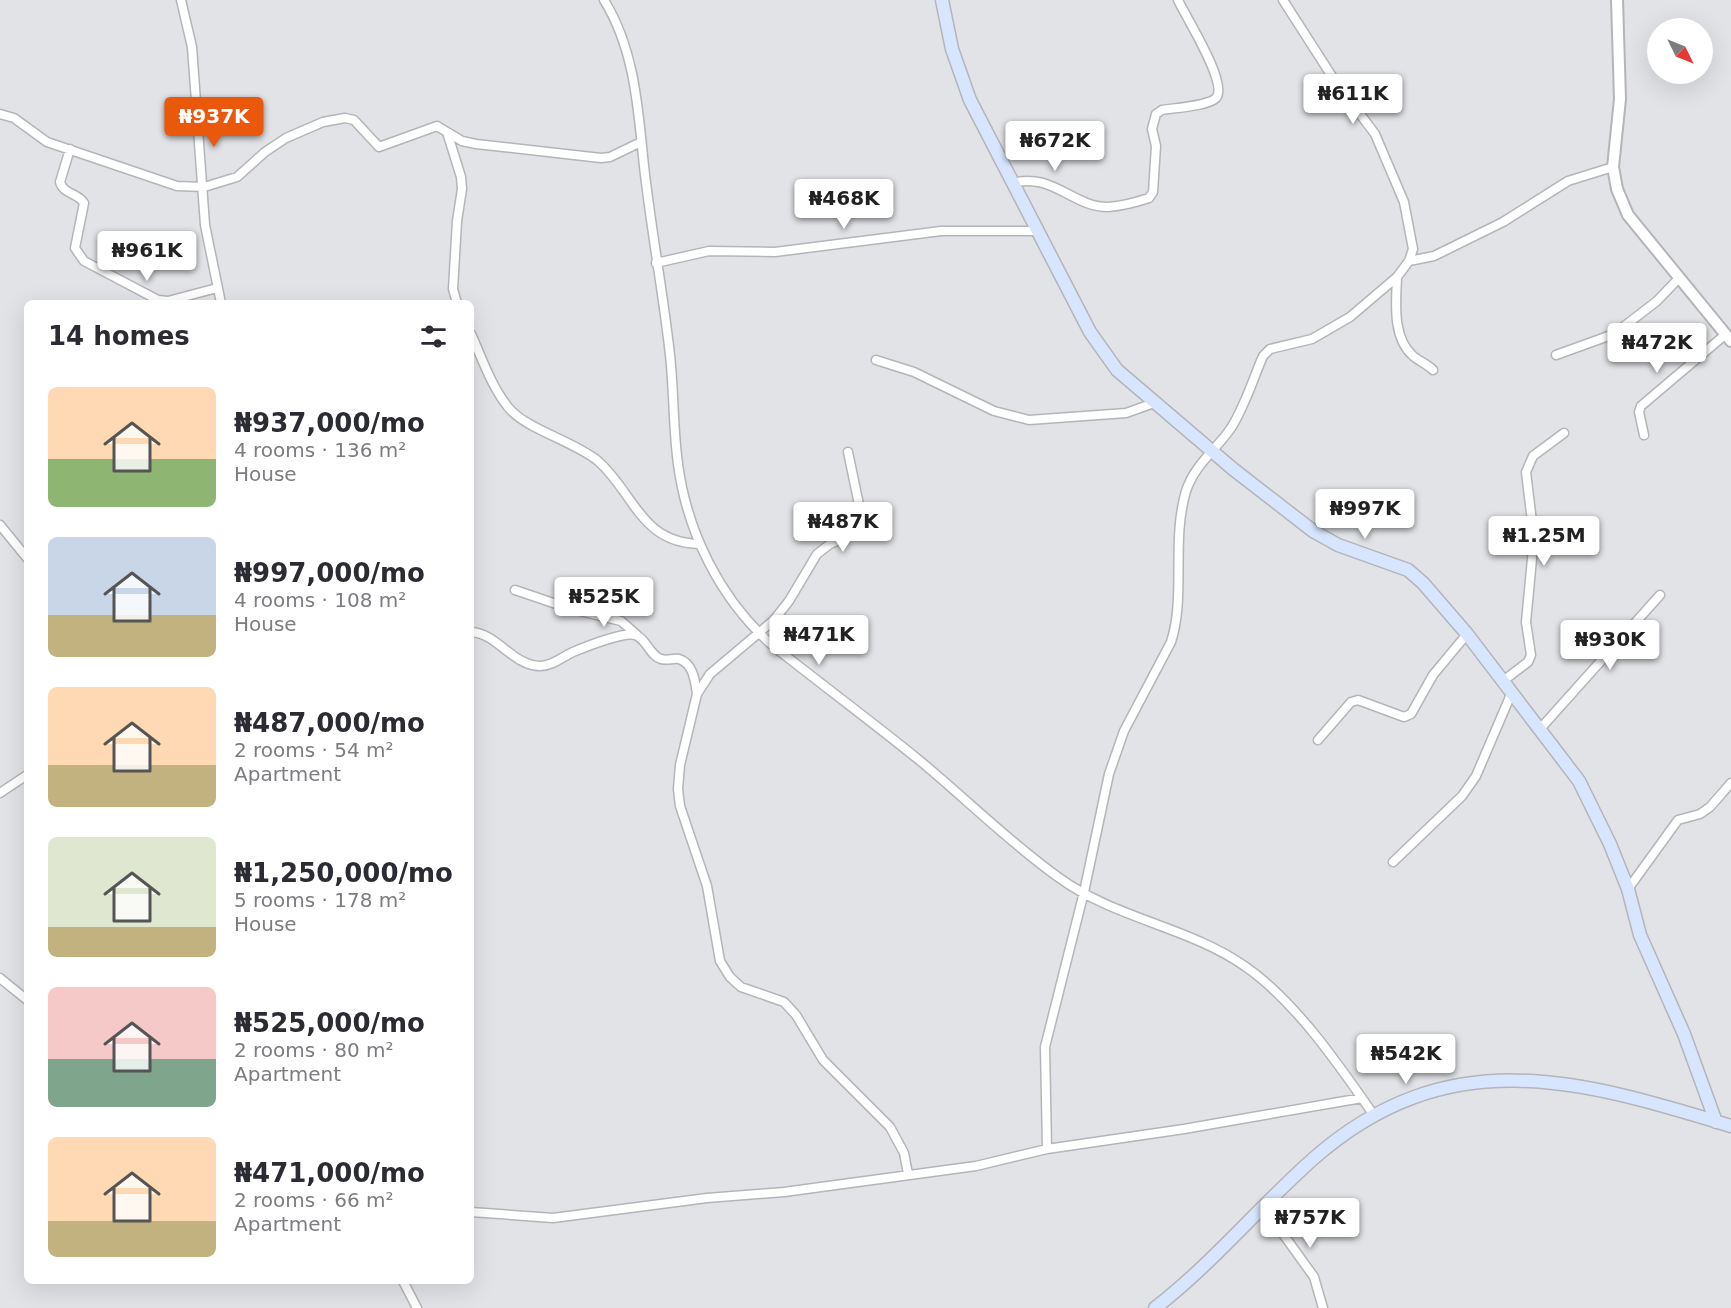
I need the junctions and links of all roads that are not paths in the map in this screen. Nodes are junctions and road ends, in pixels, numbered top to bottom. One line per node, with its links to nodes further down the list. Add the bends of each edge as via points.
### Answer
1 (181, 0): 13 (street, via 192,47)
2 (604, 0): 9 (street, via 618,22 627,51)
3 (942, 0): 12 (main road, via 962,81)
4 (1178, 0): 12 (street, via 1203,48 1219,93 1207,103 1156,114 1153,192 1149,198 1107,207 1073,197 1042,181 1026,179)
5 (1283, 0): 15 (street, via 1375,134 1404,202 1413,249)
6 (1617, 0): 11 (street, via 1620,99)
7 (0, 114): 10 (street, via 15,118 47,142)
8 (447, 132): 9 (street, via 476,144 601,158); 13 (street, via 437,126 379,147 354,120 323,122 272,147 237,177); 23 (street, via 462,189 453,289)
9 (641, 142): 16 (street)
10 (70, 149): 13 (street, via 177,186); 20 (street, via 60,182 64,190 84,203 75,248 84,261)
11 (1613, 167): 15 (street, via 1568,181 1503,222 1434,256); 18 (street, via 1628,215)
12 (1012, 183): 14 (main road)
13 (204, 187): 19 (street, via 205,225)
14 (1036, 231): 16 (street, via 941,231 775,252 709,251); 29 (main road, via 1104,352)
15 (1409, 261): 17 (street)
16 (656, 263): 35 (street, via 670,355 678,464 689,519)
17 (1397, 278): 28 (street, via 1398,329 1403,342 1413,356); 32 (street, via 1350,317 1312,339 1270,349 1263,356 1231,429)
18 (1679, 279): 24 (street); 26 (street, via 1614,334)
19 (218, 288): 21 (street); 22 (street)
20 (158, 300)
21 (175, 300)
22 (221, 300)
23 (456, 300)
24 (1728, 338): 31 (street, via 1641,406)
25 (474, 341): 35 (street, via 498,394 515,415 595,459 646,522 668,540)
26 (1556, 355)
27 (876, 360): 29 (street, via 914,372 993,411 1029,420 1126,413)
28 (1433, 370)
29 (1154, 403): 32 (main road)
30 (1564, 433): 43 (street, via 1533,456 1526,472 1534,531 1526,622 1531,655 1528,662)
31 (1644, 435)
32 (1211, 450): 41 (main road, via 1313,531 1338,545 1408,570); 53 (street, via 1186,492 1177,542 1175,628 1118,747)
33 (848, 452): 39 (street, via 862,519 860,527 817,554 789,601 774,620)
34 (0, 525): 36 (street)
35 (699, 544): 39 (street)
36 (24, 554)
37 (515, 590): 42 (street, via 568,609 621,621)
38 (1660, 595): 46 (street)
39 (757, 632): 45 (street, via 710,674); 53 (street, via 1059,878)
40 (474, 633): 42 (street, via 486,635 538,666 627,634)
41 (1467, 634): 43 (main road); 47 (street, via 1433,675 1411,714 1404,717 1358,700 1351,702)
42 (637, 635): 45 (street, via 655,656 664,661 679,659 688,665)
43 (1503, 681): 44 (main road)
44 (1512, 692): 46 (main road); 51 (street, via 1476,776 1462,796)
45 (697, 694): 61 (street, via 678,789 707,886 720,961 741,987 784,1002 796,1015 823,1060 890,1127 904,1153)
46 (1540, 729): 52 (main road, via 1579,781)
47 (1318, 740)
48 (24, 778): 50 (street)
49 (1731, 783): 52 (street, via 1700,814 1678,820)
50 (0, 793)
51 (1393, 862)
52 (1628, 889): 58 (main road, via 1640,935 1684,1034)
53 (1084, 892): 56 (street, via 1126,915 1197,941 1246,966 1277,994 1337,1061); 60 (street, via 1045,1047)
54 (0, 978): 55 (street)
55 (24, 998)
56 (1362, 1098): 57 (street); 60 (street)
57 (1373, 1114): 58 (main road, via 1420,1095 1515,1079 1578,1086); 62 (main road, via 1312,1159)
58 (1716, 1122): 59 (main road)
59 (1731, 1126)
60 (1047, 1149): 61 (street, via 976,1166)
61 (908, 1174): 63 (street, via 553,1218)
62 (1263, 1206): 66 (main road); 67 (street, via 1314,1277)
63 (474, 1212)
64 (405, 1284): 65 (street)
65 (417, 1308)
66 (1155, 1308)
67 (1323, 1308)

